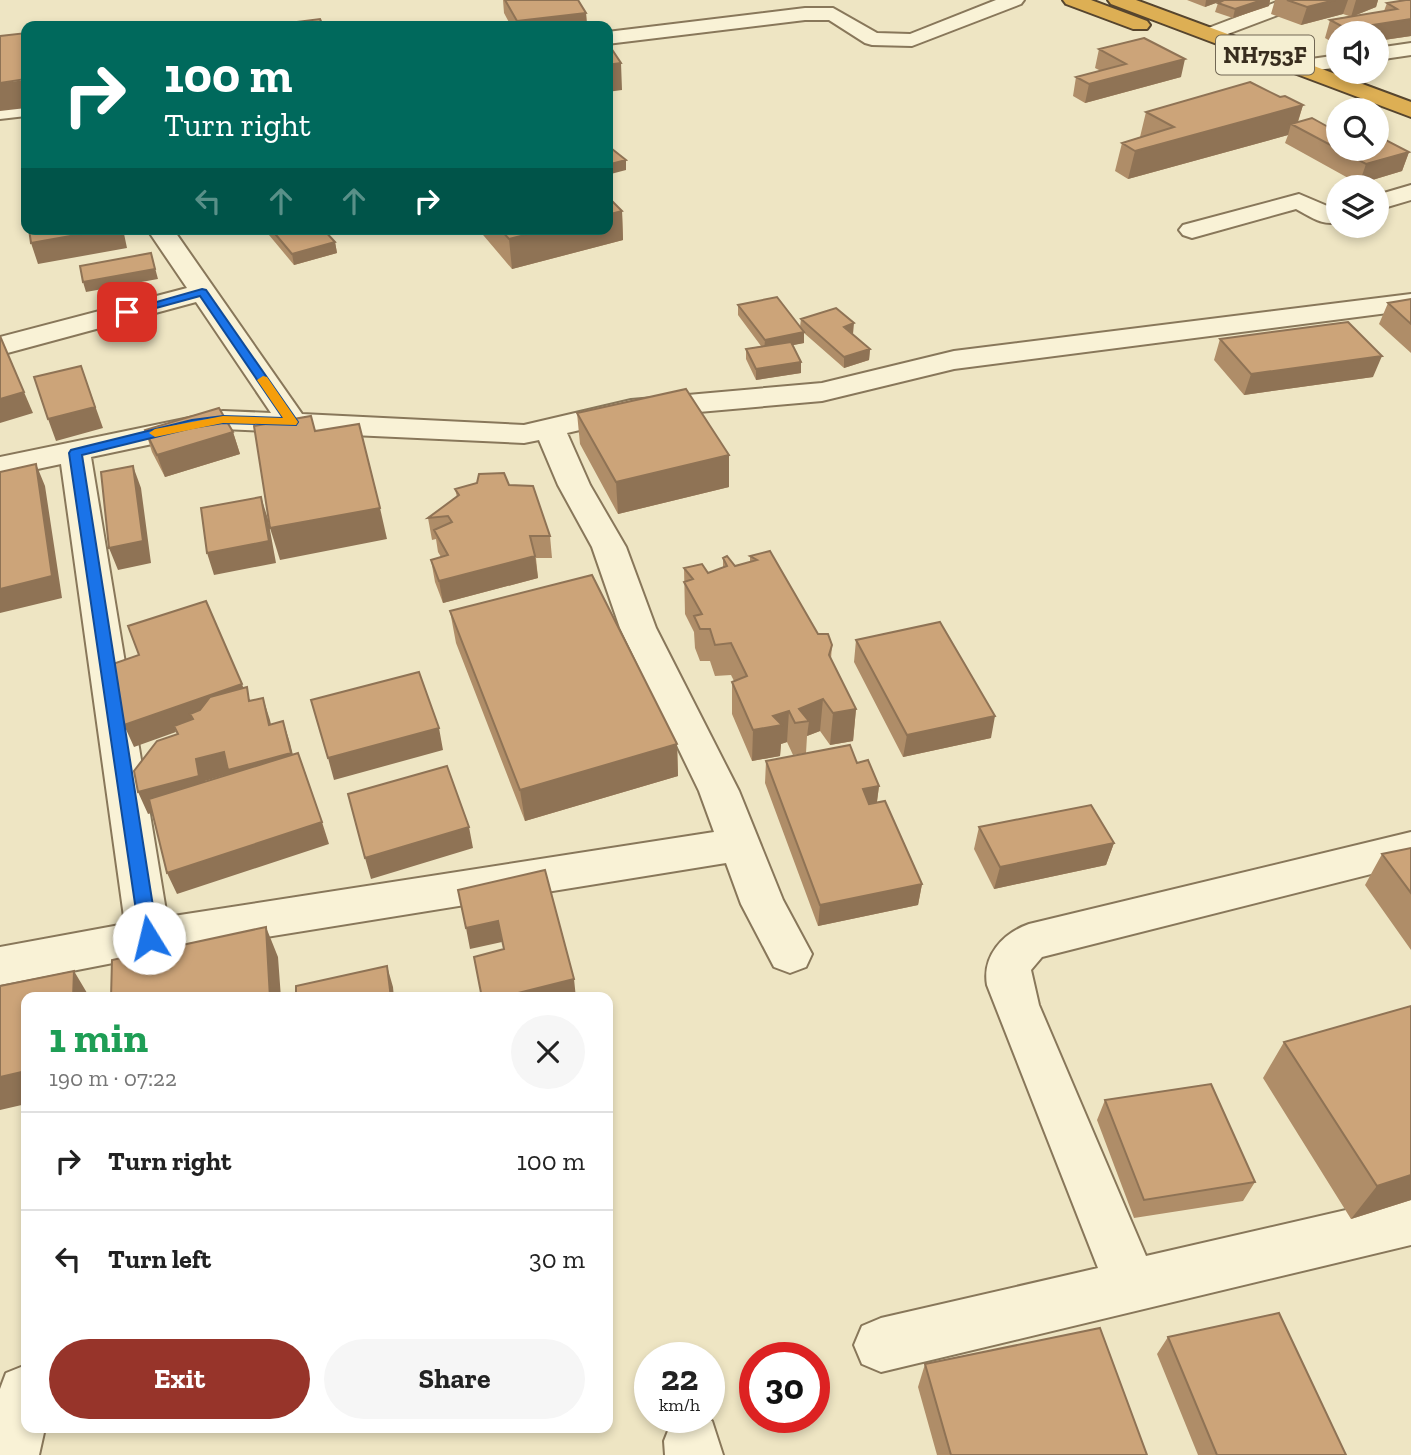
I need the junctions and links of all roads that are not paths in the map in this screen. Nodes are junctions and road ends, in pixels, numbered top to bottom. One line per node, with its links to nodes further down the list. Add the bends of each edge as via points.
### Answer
1 (1014, 0): 6 (street, via 912,40 872,39 833,14)
2 (1073, 0): 11 (highway, NH753F)
3 (1118, 0): 5 (highway, NH753F)
4 (1300, 0): 5 (street)
5 (1210, 34): 10 (highway, NH753F)
6 (613, 37)
7 (1411, 48): 8 (street)
8 (1389, 52)
9 (1326, 63): 10 (street)
10 (1298, 68): 13 (highway, NH753F)
11 (1330, 98)
12 (21, 110): 14 (street)
13 (1411, 110)
14 (0, 112)
15 (1389, 122): 16 (highway)
16 (1411, 130)
17 (1411, 192): 18 (street)
18 (1389, 199)
19 (1326, 216): 20 (street, via 1299,201)
20 (1192, 230)
21 (164, 235): 22 (street)
22 (202, 292): 24 (street); 25 (street)
23 (1411, 302): 26 (street, via 954,360 822,393 631,409)
24 (0, 346)
25 (292, 422): 26 (street, via 524,434); 27 (street, via 192,424)
26 (549, 428): 29 (street, via 609,547 638,628 719,791)
27 (75, 453): 28 (street); 31 (street)
28 (0, 467)
29 (740, 844): 31 (street); 32 (street)
30 (1411, 848): 35 (street, via 1029,942 1012,955 1007,980 1016,1005)
31 (149, 938): 33 (street)
32 (790, 954)
33 (0, 966)
34 (1411, 1220): 35 (street)
35 (1132, 1286): 36 (street)
36 (881, 1345)
37 (21, 1412): 38 (street)
38 (10, 1455)

